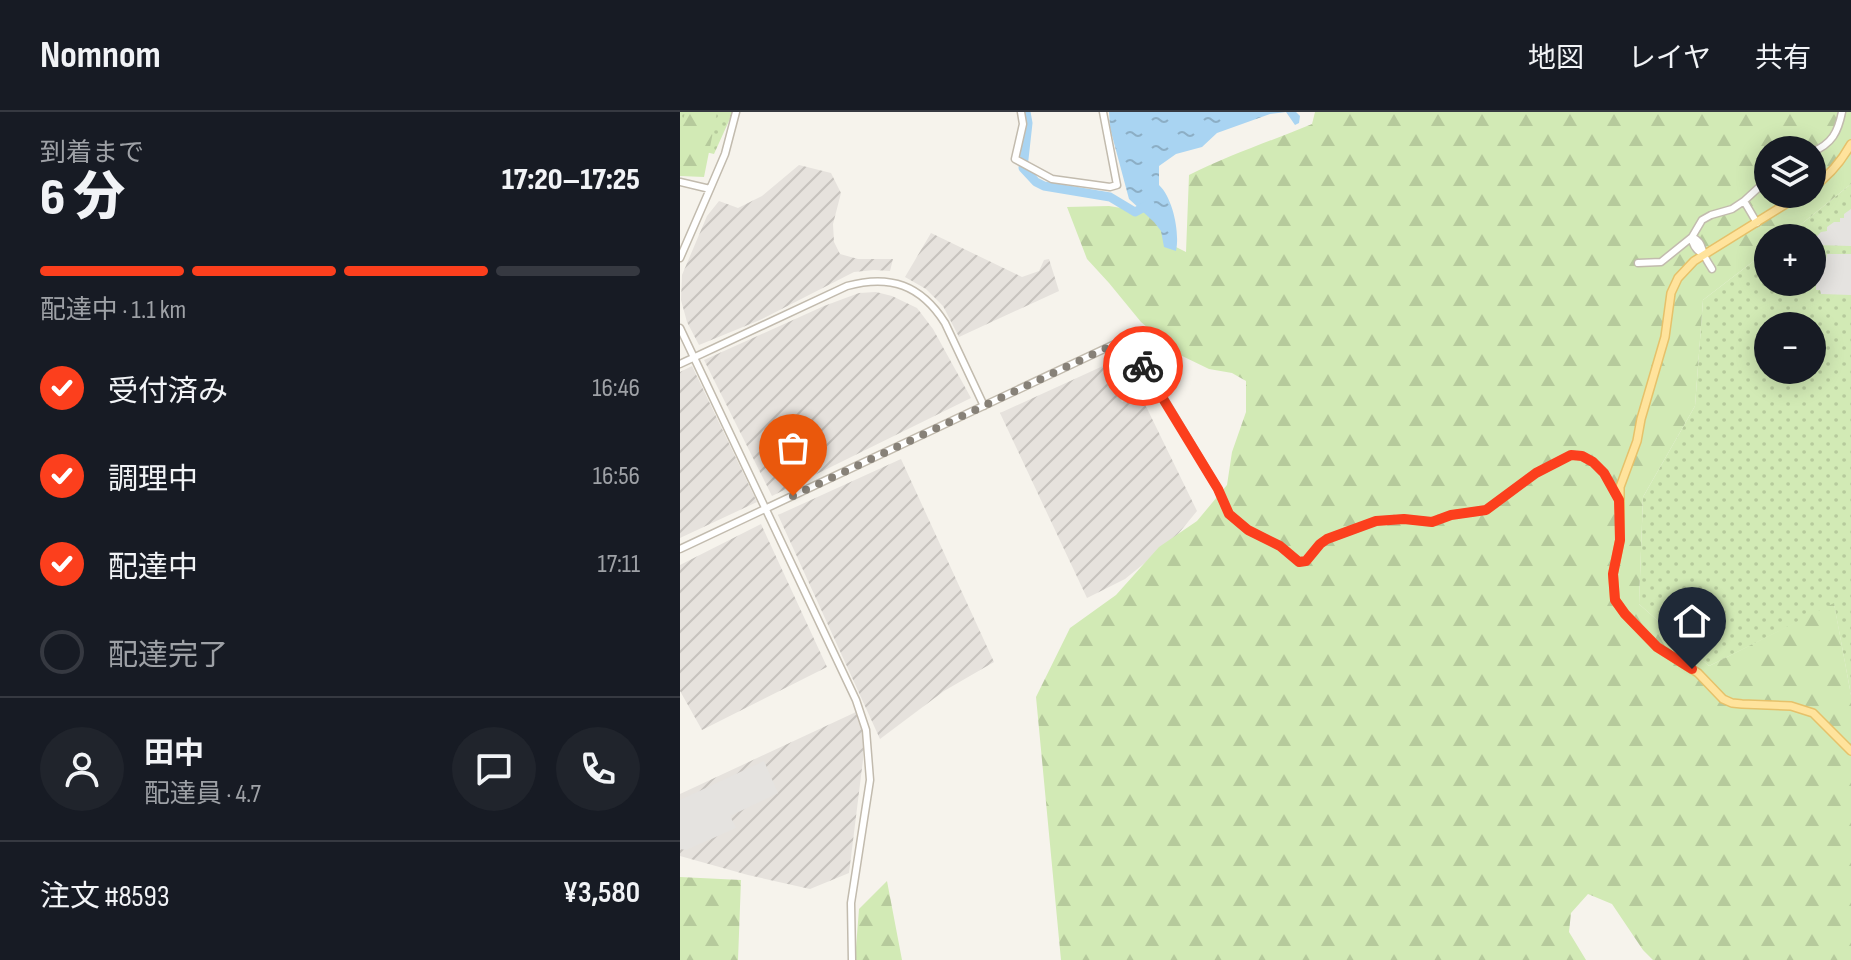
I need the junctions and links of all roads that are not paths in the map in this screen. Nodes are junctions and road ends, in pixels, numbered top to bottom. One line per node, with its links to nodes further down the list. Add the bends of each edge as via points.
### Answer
1 (736, 112): 9 (street)
2 (1021, 112): 3 (street, via 1015,159 1052,179 1110,187 1117,185)
3 (1103, 112)
4 (1842, 112): 6 (street, via 1835,136)
5 (1851, 144): 7 (main road)
6 (1826, 145)
7 (1826, 178)
8 (680, 182): 9 (street)
9 (710, 189): 16 (street)
10 (1754, 192): 11 (street)
11 (1744, 201): 13 (street); 14 (street, via 1702,220)
12 (1780, 208): 13 (main road)
13 (1757, 223): 15 (main road)
14 (1692, 237): 15 (street); 17 (street, via 1661,262)
15 (1704, 255): 18 (street); 23 (main road, via 1686,268 1671,293 1665,337)
16 (680, 258)
17 (1638, 263)
18 (1712, 269)
19 (680, 328): 20 (street)
20 (694, 358): 21 (street); 22 (street, via 847,286 893,282 938,311); 24 (street)
21 (680, 364)
22 (984, 406): 23 (street, via 1119,342 1127,343 1229,514 1299,562 1327,539 1376,521 1432,522 1486,510 1571,455 1593,462); 24 (street)
23 (1619, 500): 26 (main road, via 1614,592 1625,614 1723,699 1813,713)
24 (765, 509): 25 (street); 27 (street, via 866,730 870,780 851,903)
25 (680, 549)
26 (1851, 751)
27 (852, 960)

